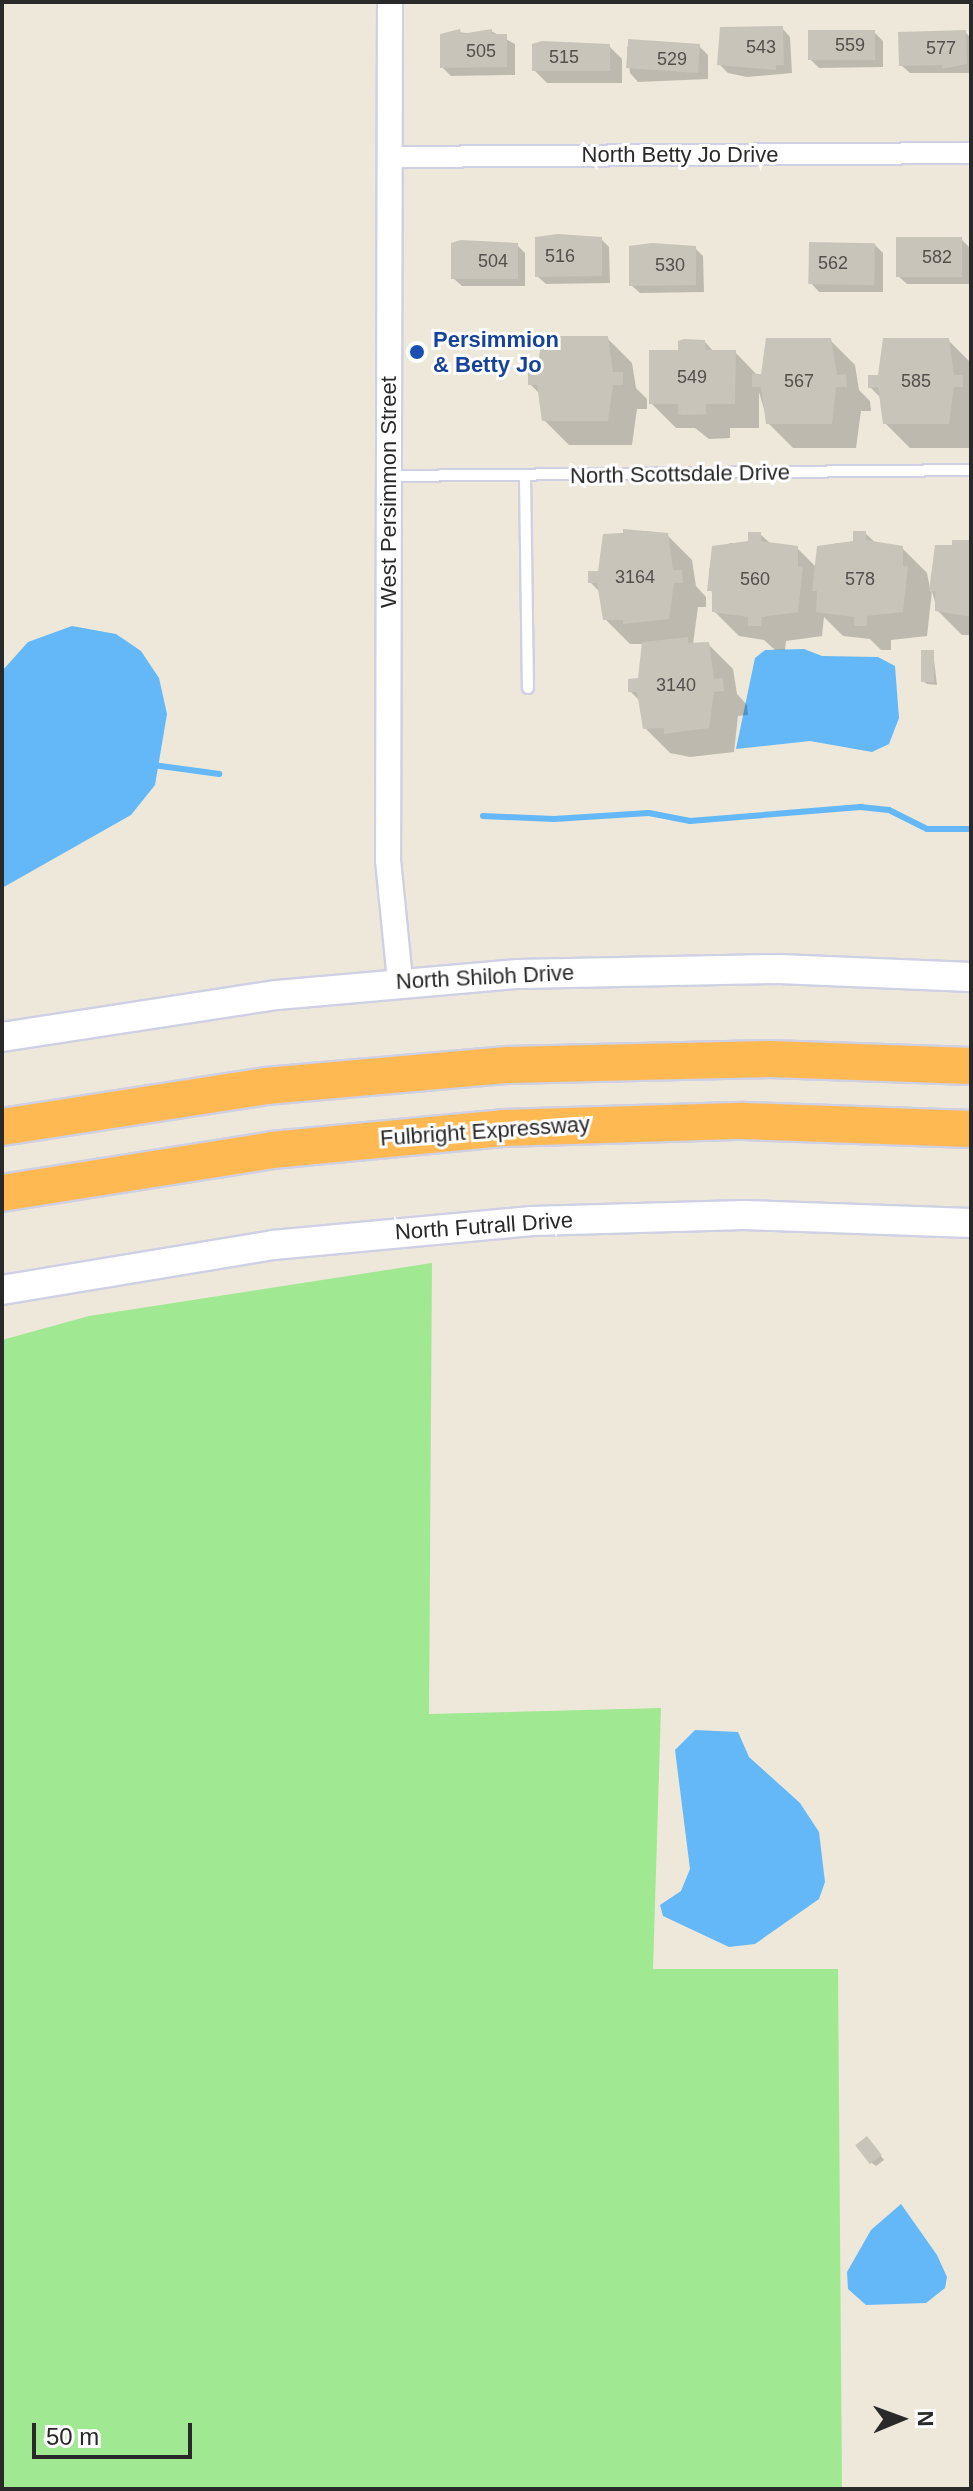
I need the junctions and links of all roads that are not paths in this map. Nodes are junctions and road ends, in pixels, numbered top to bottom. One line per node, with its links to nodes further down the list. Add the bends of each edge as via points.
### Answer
1 (390, 2): 3 (street, West Persimmon Street)
2 (971, 153): 3 (street, North Betty Jo Drive)
3 (389, 157): 5 (street, West Persimmon Street)
4 (971, 470): 6 (lane, North Scottsdale Drive)
5 (389, 476): 6 (lane, North Scottsdale Drive); 9 (street, West Persimmon Street, via 388,860)
6 (525, 476): 7 (lane)
7 (528, 688)
8 (971, 977): 9 (main road, North Shiloh Drive, via 645,970)
9 (400, 981): 10 (main road, North Shiloh Drive, via 175,1008)
10 (2, 1037)
11 (971, 1066): 12 (highway, via 770,1059 508,1065 266,1086)
12 (2, 1127)
13 (971, 1129): 14 (highway, Fulbright Expressway, via 744,1121 503,1128 272,1150)
14 (2, 1193)
15 (971, 1223): 16 (main road, North Futrall Drive, via 744,1215 532,1221 273,1245)
16 (2, 1290)

